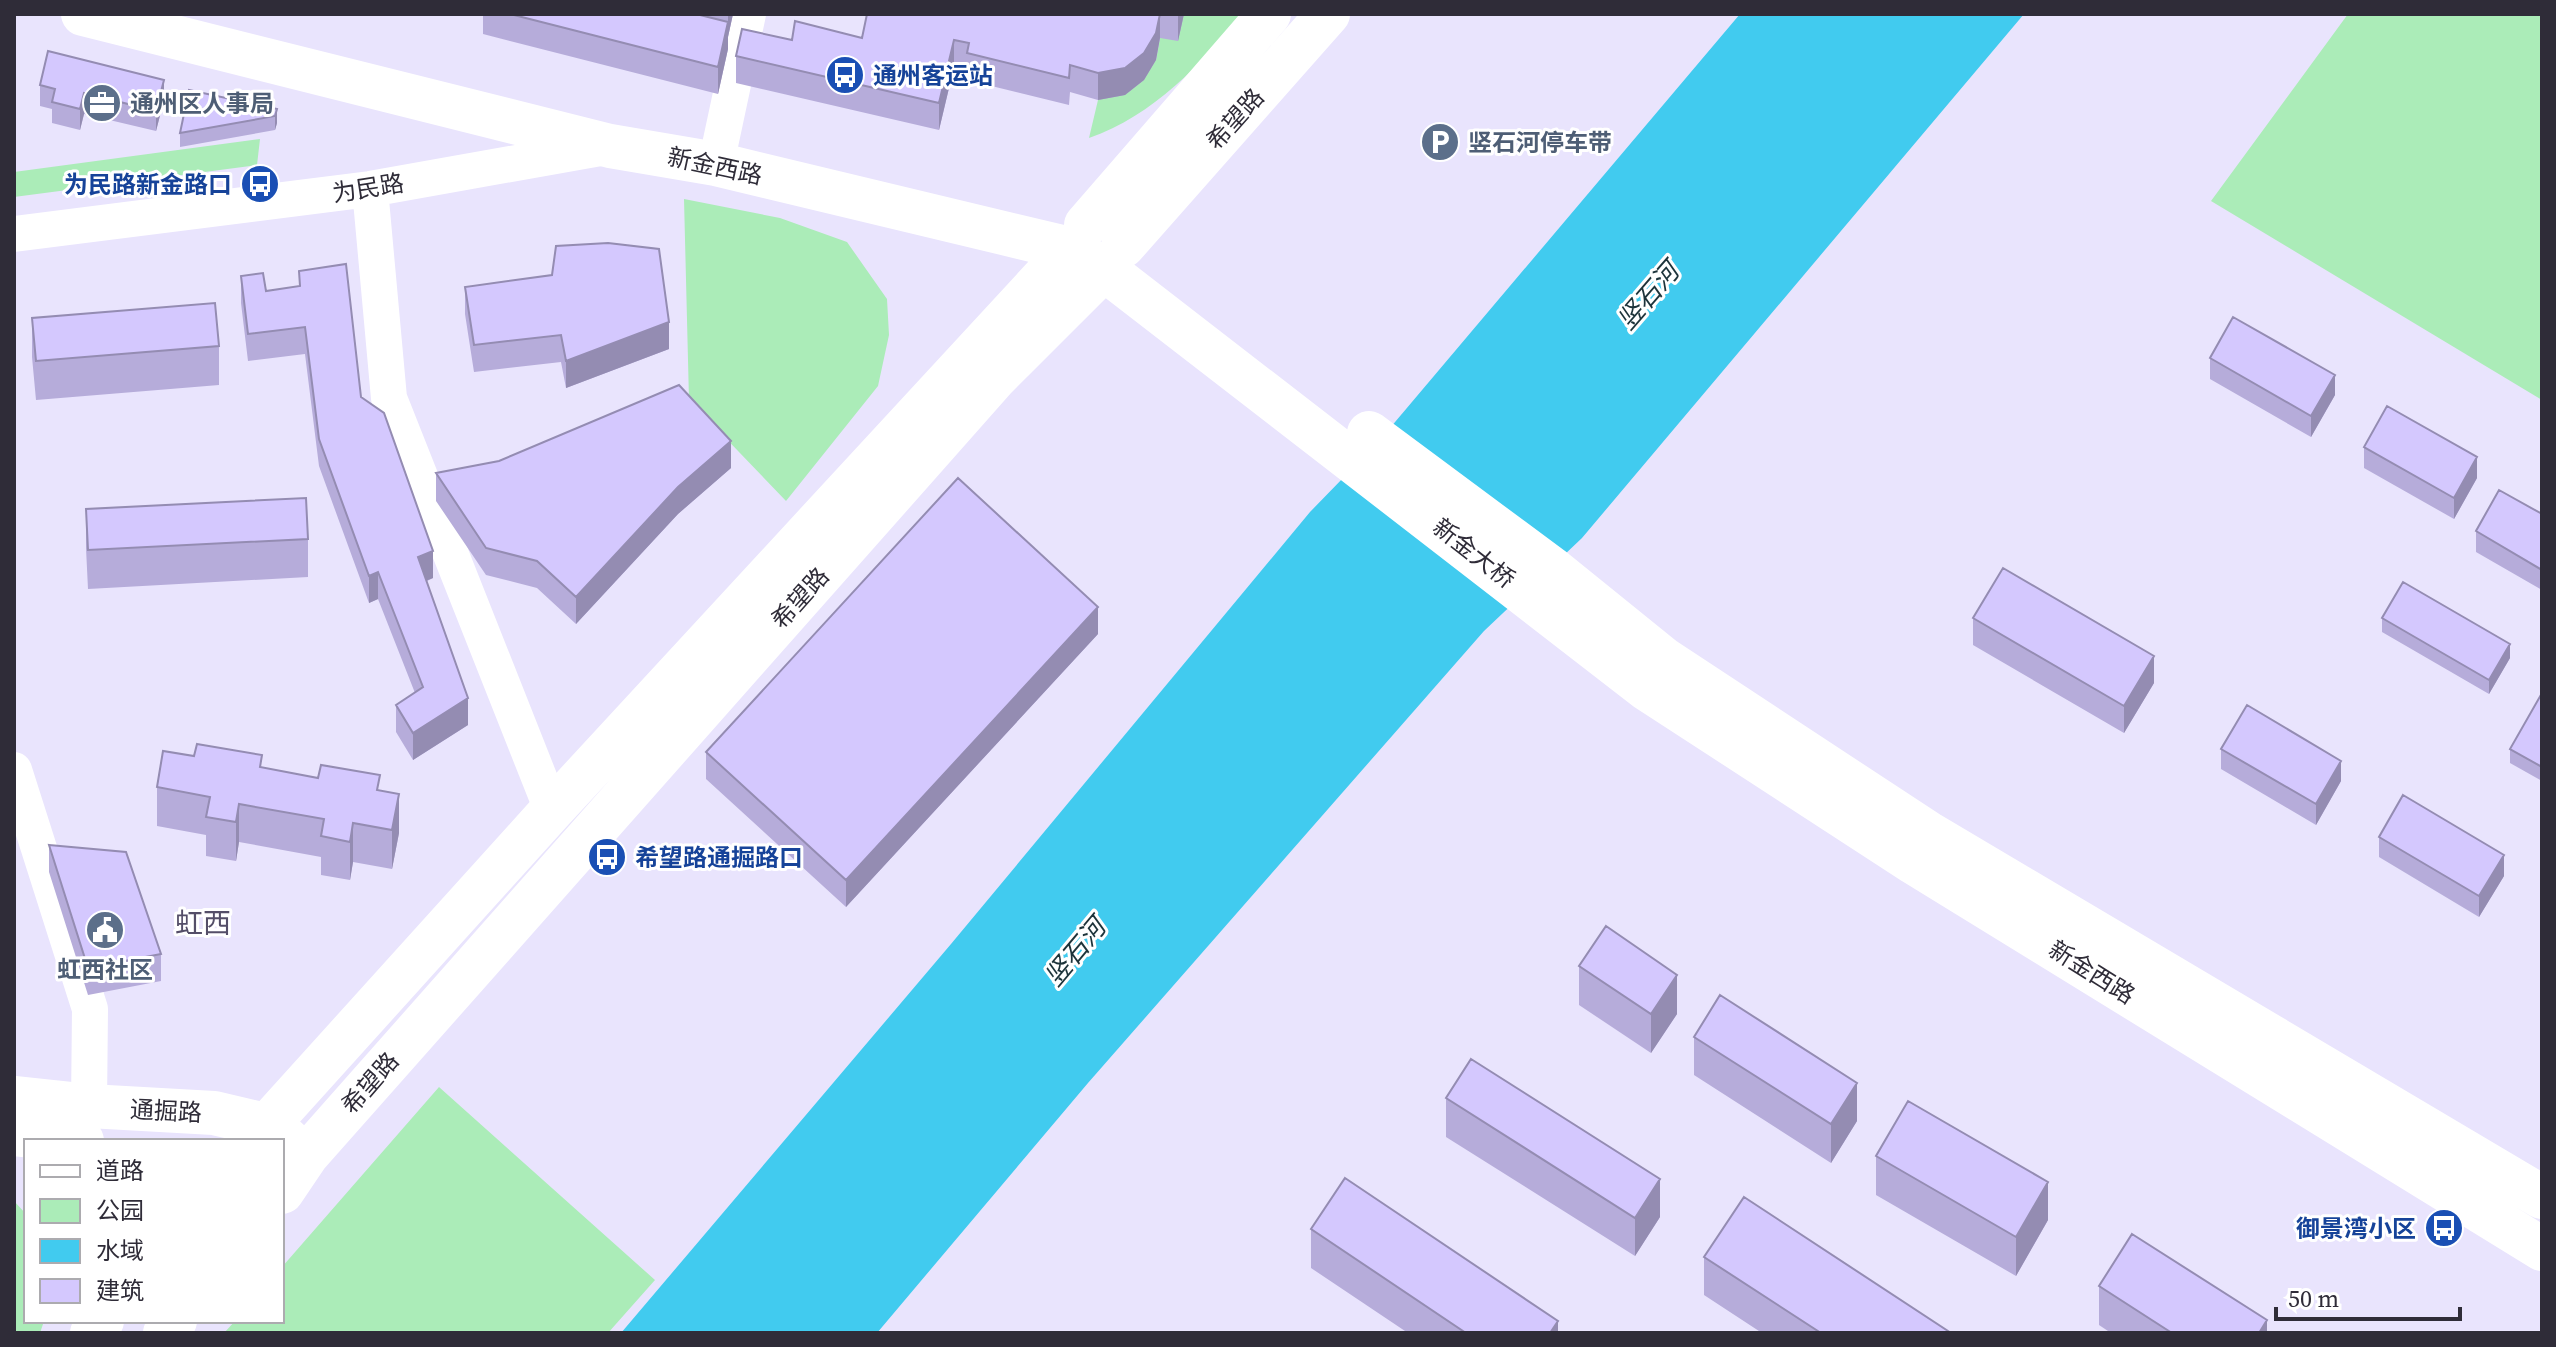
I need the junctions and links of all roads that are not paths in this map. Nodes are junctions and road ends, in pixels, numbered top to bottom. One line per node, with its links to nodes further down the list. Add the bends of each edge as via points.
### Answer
1 (83, 14): 6 (main road, 新金西路)
2 (192, 14): 7 (main road, 新金西路)
3 (748, 14): 7 (street)
4 (1269, 14): 10 (main road, 希望路)
5 (1328, 14): 10 (main road, 希望路)
6 (610, 146): 7 (main road, 新金西路); 8 (street, 为民路)
7 (718, 154): 10 (main road, 新金西路)
8 (370, 189): 9 (street, 为民路); 14 (street, via 389,398)
9 (14, 234)
10 (1095, 247): 11 (main road, 新金西路); 14 (main road, 希望路); 20 (main road, 希望路, via 995,378)
11 (1310, 406): 12 (main road, 新金大桥)
12 (1656, 674): 22 (main road, 新金西路); 23 (main road, 新金西路, via 1913,862)
13 (14, 770): 16 (street, via 90,1009)
14 (552, 810): 17 (main road, 希望路)
15 (14, 1098): 16 (main road, 通掘路)
16 (86, 1124): 17 (main road, 通掘路, via 214,1113); 18 (main road, 通掘路)
17 (262, 1133)
18 (14, 1134)
19 (284, 1144): 20 (main road, 通掘路)
20 (307, 1155): 21 (main road, 希望路)
21 (284, 1189)
22 (2542, 1197)
23 (2542, 1249)

